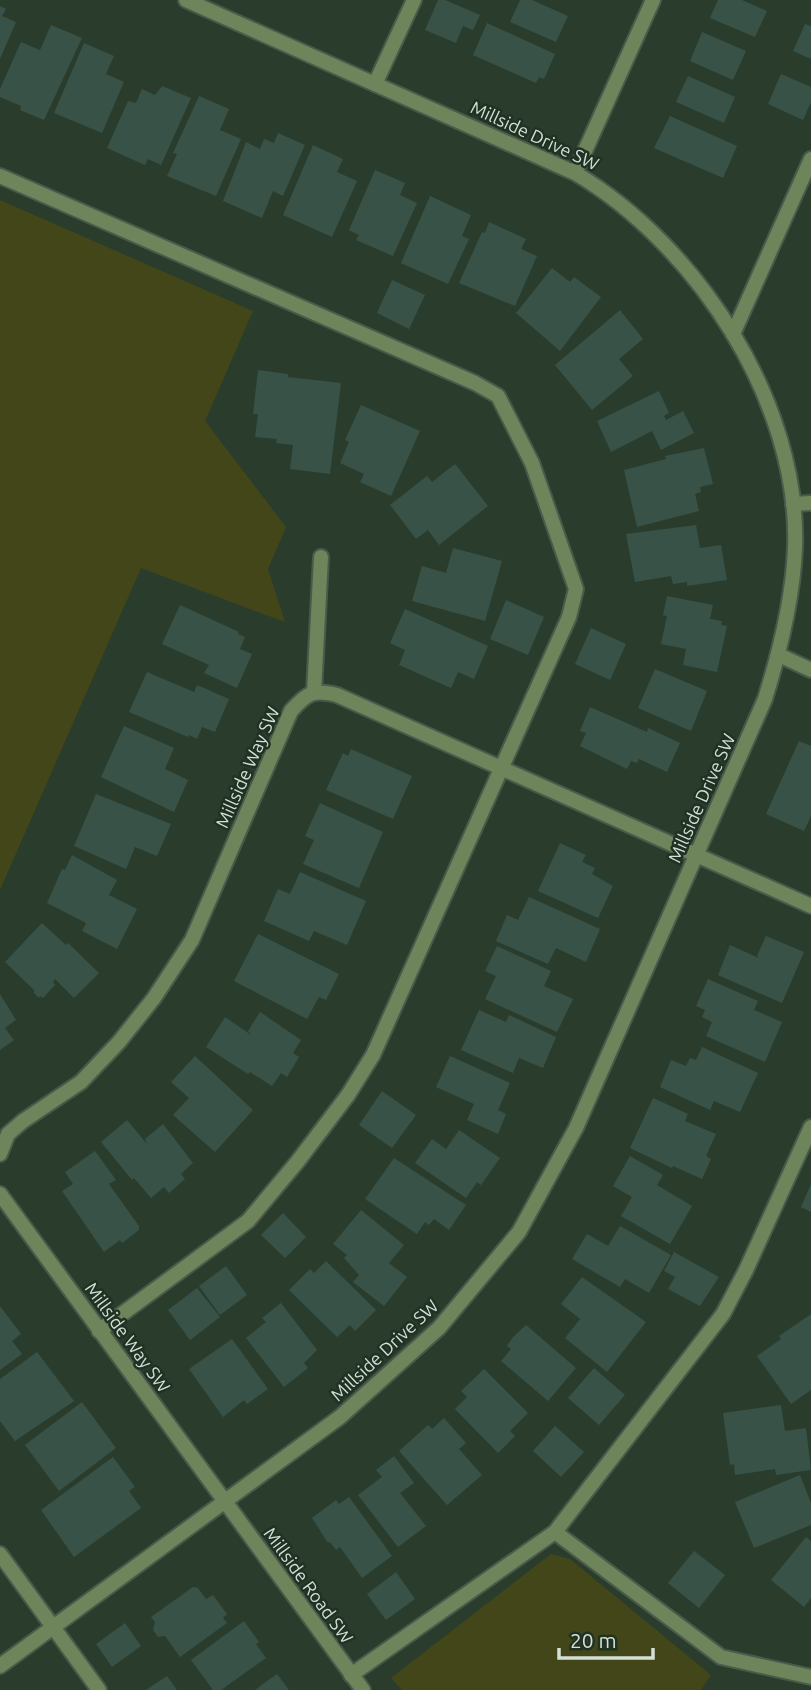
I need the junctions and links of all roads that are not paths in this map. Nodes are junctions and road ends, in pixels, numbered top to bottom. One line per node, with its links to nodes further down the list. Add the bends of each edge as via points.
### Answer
1 (186, 0): 4 (street, Millside Drive SW)
2 (414, 0): 4 (street)
3 (653, 0): 6 (street)
4 (375, 84): 6 (street, Millside Drive SW)
5 (811, 159): 8 (street)
6 (575, 173): 8 (street, Millside Drive SW, via 639,219 693,277)
7 (0, 176): 15 (street, via 498,396 532,463 576,589 569,617)
8 (733, 334): 9 (street, Millside Drive SW, via 776,422)
9 (793, 503): 10 (street); 12 (street, Millside Drive SW, via 795,548)
10 (811, 503)
11 (321, 557): 14 (street)
12 (779, 655): 13 (street); 16 (street, Millside Drive SW, via 741,757)
13 (811, 670)
14 (314, 692): 15 (street, via 337,695); 19 (street, Millside Way SW, via 291,711 192,940 154,998 81,1082 8,1134)
15 (502, 768): 16 (street); 21 (street, via 373,1055 348,1095 248,1221)
16 (696, 854): 17 (street); 22 (street, Millside Drive SW, via 576,1128 519,1232 439,1328 340,1417)
17 (811, 906)
18 (809, 1135): 23 (street, via 723,1314)
19 (0, 1154)
20 (0, 1194): 21 (street, Millside Way SW)
21 (99, 1331): 22 (street, Millside Way SW)
22 (225, 1502): 25 (street, Millside Drive SW); 27 (street, Millside Road SW)
23 (555, 1532): 27 (street); 28 (street, via 721,1657)
24 (0, 1554): 25 (street)
25 (54, 1626): 26 (street, Millside Drive SW); 29 (street)
26 (0, 1666)
27 (351, 1675): 30 (street, Millside Road SW)
28 (811, 1676)
29 (99, 1690)
30 (363, 1690)

